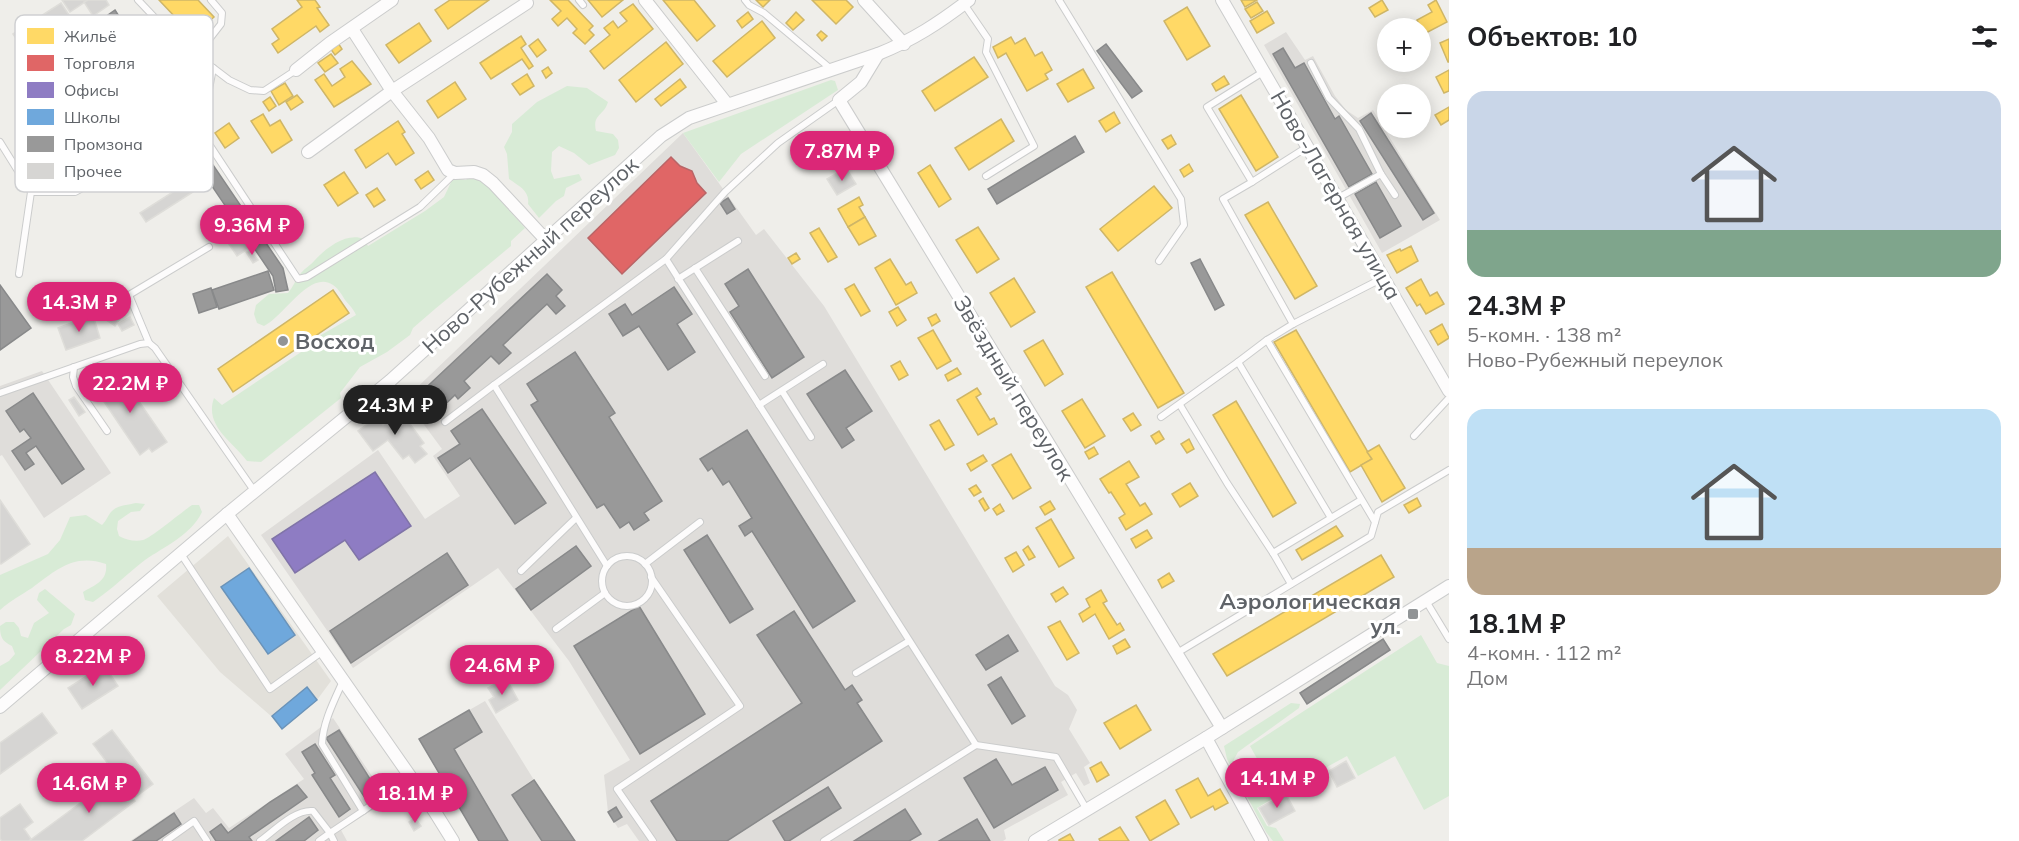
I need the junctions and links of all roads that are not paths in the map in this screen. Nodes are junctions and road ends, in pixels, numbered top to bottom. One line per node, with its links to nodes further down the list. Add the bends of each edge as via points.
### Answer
1 (138, 0): 11 (lane)
2 (211, 0): 13 (lane, via 222,13 221,24)
3 (392, 0): 12 (street)
4 (645, 0): 23 (street)
5 (745, 0): 19 (lane)
6 (864, 0): 14 (street)
7 (1059, 0): 41 (lane, via 1181,199 1184,225)
8 (1222, 0): 20 (street, Ново-Лагерная улица)
9 (967, 2): 14 (street, Ново-Рубежный переулок); 31 (lane, via 988,39 986,52 1034,146)
10 (527, 3): 21 (street)
11 (152, 15)
12 (352, 29): 18 (street); 21 (street)
13 (213, 34)
14 (904, 44): 15 (street, Ново-Рубежный переулок)
15 (878, 54): 19 (street, Ново-Рубежный переулок); 22 (street, via 861,82)
16 (1311, 63): 30 (lane, via 1329,98 1359,129)
17 (213, 68): 18 (lane, via 250,90 264,91)
18 (296, 70)
19 (832, 70): 23 (street, Ново-Рубежный переулок)
20 (1264, 72): 25 (street, Ново-Лагерная улица); 32 (lane, via 1208,107)
21 (392, 91): 27 (street); 29 (street, via 429,138 443,164)
22 (839, 100): 40 (lane, via 778,143 725,192); 87 (street, Звёздный переулок)
23 (727, 105): 37 (street, Ново-Рубежный переулок, via 689,118 660,136)
24 (0, 142): 28 (lane)
25 (1308, 147): 32 (lane); 36 (street, Ново-Лагерная улица)
26 (213, 150): 29 (lane, via 298,279 420,207)
27 (308, 152)
28 (15, 166)
29 (455, 173): 37 (street, via 483,175)
30 (1381, 174): 35 (lane); 36 (lane)
31 (986, 176)
32 (1252, 182): 46 (lane, via 1223,199)
33 (31, 192): 34 (lane); 43 (lane)
34 (75, 192)
35 (1395, 195)
36 (1338, 198): 44 (street, Ново-Лагерная улица)
37 (547, 241): 66 (street, Ново-Рубежный переулок, via 390,381)
38 (738, 241): 42 (lane)
39 (209, 247): 48 (lane, via 129,295)
40 (666, 259): 45 (lane); 53 (lane)
41 (1160, 261)
42 (695, 268): 45 (lane); 52 (lane)
43 (19, 274)
44 (1384, 278): 46 (lane); 55 (street, Ново-Лагерная улица)
45 (678, 279): 58 (lane)
46 (1293, 324): 47 (lane)
47 (1267, 340): 49 (lane); 67 (lane)
48 (149, 343): 51 (lane); 66 (lane)
49 (1238, 362): 59 (lane); 70 (lane)
50 (824, 364): 54 (lane)
51 (74, 367): 56 (lane); 62 (lane, via 76,386)
52 (765, 376)
53 (495, 385): 61 (lane); 69 (lane)
54 (782, 391): 58 (lane); 64 (lane)
55 (1449, 391)
56 (0, 393)
57 (1449, 398): 63 (lane)
58 (759, 405): 85 (lane)
59 (1180, 405): 60 (lane); 73 (lane)
60 (1161, 417)
61 (445, 422)
62 (107, 431)
63 (1414, 436)
64 (811, 437)
65 (1449, 470): 72 (lane, via 1378,512)
66 (255, 492): 68 (street, Ново-Рубежный переулок)
67 (1361, 500): 70 (lane); 72 (lane)
68 (228, 514): 74 (street, Ново-Рубежный переулок); 86 (street)
69 (576, 518): 76 (lane); 77 (lane)
70 (1331, 518): 73 (lane)
71 (700, 522): 75 (lane)
72 (1375, 522): 79 (lane, via 1371,536)
73 (1273, 552): 79 (lane)
74 (181, 553): 86 (lane, via 270,689); 90 (street, Ново-Рубежный переулок)
75 (645, 564): 76 (lane, via 626,556); 78 (lane)
76 (607, 566): 81 (lane, via 602,579)
77 (521, 571)
78 (651, 577): 81 (lane, via 649,592 638,603 624,605); 105 (lane, via 740,706 618,789)
79 (1291, 584): 87 (lane)
80 (1449, 586): 82 (street)
81 (605, 593): 83 (lane)
82 (1425, 601): 84 (lane); 91 (street)
83 (556, 629)
84 (1449, 639)
85 (909, 641): 88 (lane); 93 (lane)
86 (323, 651): 89 (street)
87 (1176, 653): 91 (street, Звёздный переулок)
88 (856, 673)
89 (343, 680): 94 (street); 96 (lane, via 331,706 322,744)
90 (0, 707)
91 (1222, 728): 92 (street)
92 (1206, 738): 95 (street); 108 (street)
93 (976, 745): 95 (lane, via 1056,757); 98 (lane)
94 (411, 777): 96 (lane); 104 (street)
95 (1087, 810): 107 (street)
96 (363, 811): 97 (lane)
97 (330, 833): 101 (lane, via 313,811 307,810); 102 (lane); 103 (lane)
98 (833, 839): 106 (lane)
99 (166, 841): 100 (lane, via 195,821)
100 (207, 841)
101 (260, 841)
102 (319, 841)
103 (334, 841)
104 (453, 841)
105 (653, 841)
106 (824, 841)
107 (1035, 841)
108 (1262, 841)

